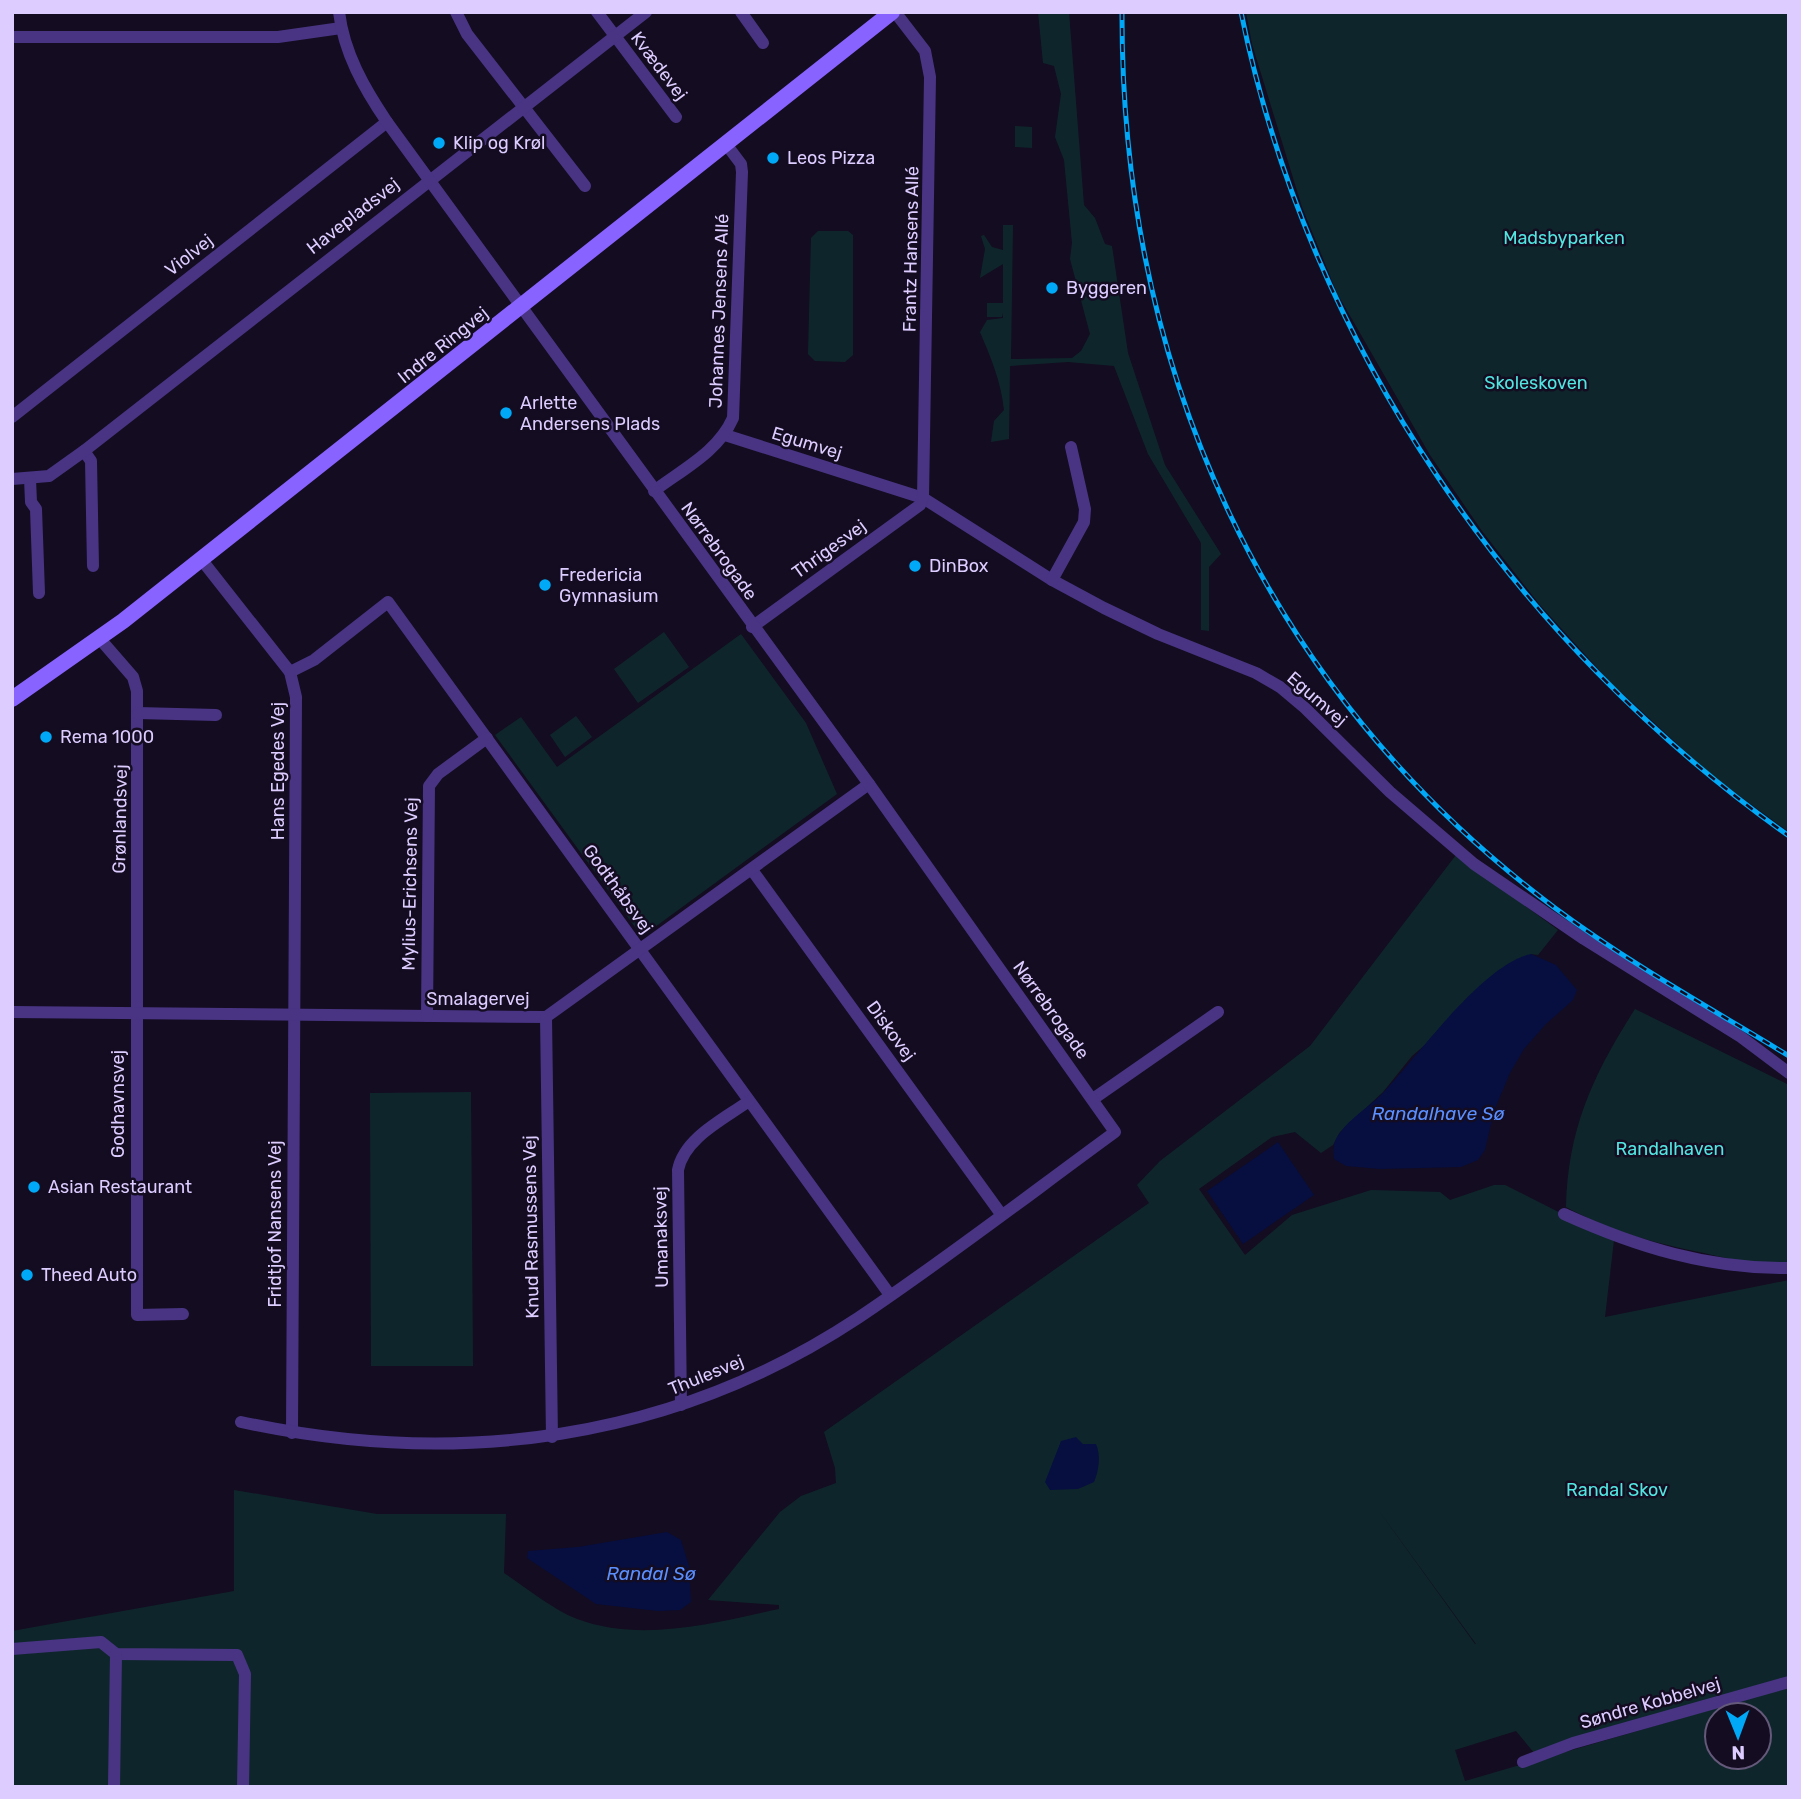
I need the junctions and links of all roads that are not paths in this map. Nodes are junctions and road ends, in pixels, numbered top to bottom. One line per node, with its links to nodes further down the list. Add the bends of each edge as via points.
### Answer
1 (339, 12): 7 (street, Nørrebrogade)
2 (456, 12): 11 (street, via 467,34)
3 (597, 12): 8 (street, Kvædevej)
4 (646, 12): 8 (street, Havepladsvej)
5 (741, 12): 10 (street)
6 (894, 12): 14 (street, Indre Ringvej); 25 (street, Frantz Hansens Allé, via 925,51 930,77)
7 (341, 29): 9 (street, via 278,37); 13 (street, Nørrebrogade, via 359,80)
8 (614, 36): 11 (street, Havepladsvej); 12 (street, Kvædevej)
9 (12, 37)
10 (763, 44)
11 (523, 106): 15 (street, Havepladsvej); 16 (street)
12 (676, 117)
13 (387, 122): 15 (street, Nørrebrogade); 18 (street, Violvej)
14 (726, 144): 17 (street, Indre Ringvej); 19 (street, Johannes Jensens Allé, via 742,172 735,403)
15 (429, 179): 17 (street, Nørrebrogade); 21 (street, Havepladsvej)
16 (585, 186)
17 (522, 306): 24 (street, Nørrebrogade); 26 (street, Indre Ringvej)
18 (12, 416)
19 (725, 435): 24 (street); 25 (street, Egumvej)
20 (1071, 447): 28 (street, via 1084,522)
21 (84, 452): 23 (street, Havepladsvej, via 49,476); 27 (street, via 91,461)
22 (12, 479): 23 (street, Havepladsvej)
23 (30, 479): 29 (street, via 31,502 36,509)
24 (654, 491): 30 (street, Nørrebrogade)
25 (923, 498): 28 (street, Egumvej); 30 (street, Thrigesvej, via 920,505)
26 (201, 559): 31 (street, Indre Ringvej); 32 (street, Hans Egedes Vej)
27 (93, 566)
28 (1052, 580): 46 (street, Egumvej, via 1158,634 1280,687 1400,801 1475,864)
29 (39, 593)
30 (752, 627): 37 (street, Nørrebrogade)
31 (100, 639): 33 (street, Indre Ringvej); 34 (street, Grønlandsvej, via 133,677)
32 (290, 671): 36 (street, Godthåbsvej, via 314,660 388,602); 43 (street, Hans Egedes Vej, via 296,697)
33 (12, 699)
34 (138, 713): 35 (street); 42 (street, Grønlandsvej)
35 (216, 715)
36 (487, 738): 39 (street, Godthåbsvej); 44 (street, Mylius-Erichsens Vej, via 438,774 429,786)
37 (869, 784): 38 (street, Smalagervej); 47 (street, Nørrebrogade)
38 (752, 870): 39 (street, Smalagervej); 50 (street, Diskovej)
39 (640, 950): 45 (street, Smalagervej); 48 (street, Godthåbsvej)
40 (12, 1012): 42 (street, Smalagervej)
41 (1218, 1012): 47 (street)
42 (135, 1013): 43 (street, Smalagervej); 54 (street, Godhavnsvej, via 136,1315)
43 (294, 1014): 44 (street, Smalagervej); 57 (street, Fridtjof Nansens Vej)
44 (426, 1016): 45 (street, Smalagervej)
45 (546, 1017): 58 (street, Knud Rasmussens Vej)
46 (1789, 1073)
47 (1093, 1099): 49 (street, Nørrebrogade)
48 (749, 1101): 53 (street, Godthåbsvej); 55 (street, Umanaksvej, via 689,1145 681,1156)
49 (1115, 1132): 50 (street, Thulesvej)
50 (1001, 1214): 53 (street, Thulesvej)
51 (1564, 1214): 52 (street, via 1627,1241 1695,1261)
52 (1789, 1268)
53 (890, 1295): 55 (street, Thulesvej, via 776,1364)
54 (183, 1314)
55 (681, 1405): 58 (street, Thulesvej)
56 (241, 1422): 57 (street, Thulesvej)
57 (292, 1433): 58 (street, Thulesvej, via 371,1444 427,1445)
58 (552, 1437)
59 (12, 1649): 60 (street, via 101,1642)
60 (116, 1654): 63 (street); 64 (street, via 237,1655 245,1674)
61 (1789, 1682): 62 (street, Søndre Kobbelvej, via 1573,1743)
62 (1523, 1762)
63 (114, 1787)
64 (243, 1787)

